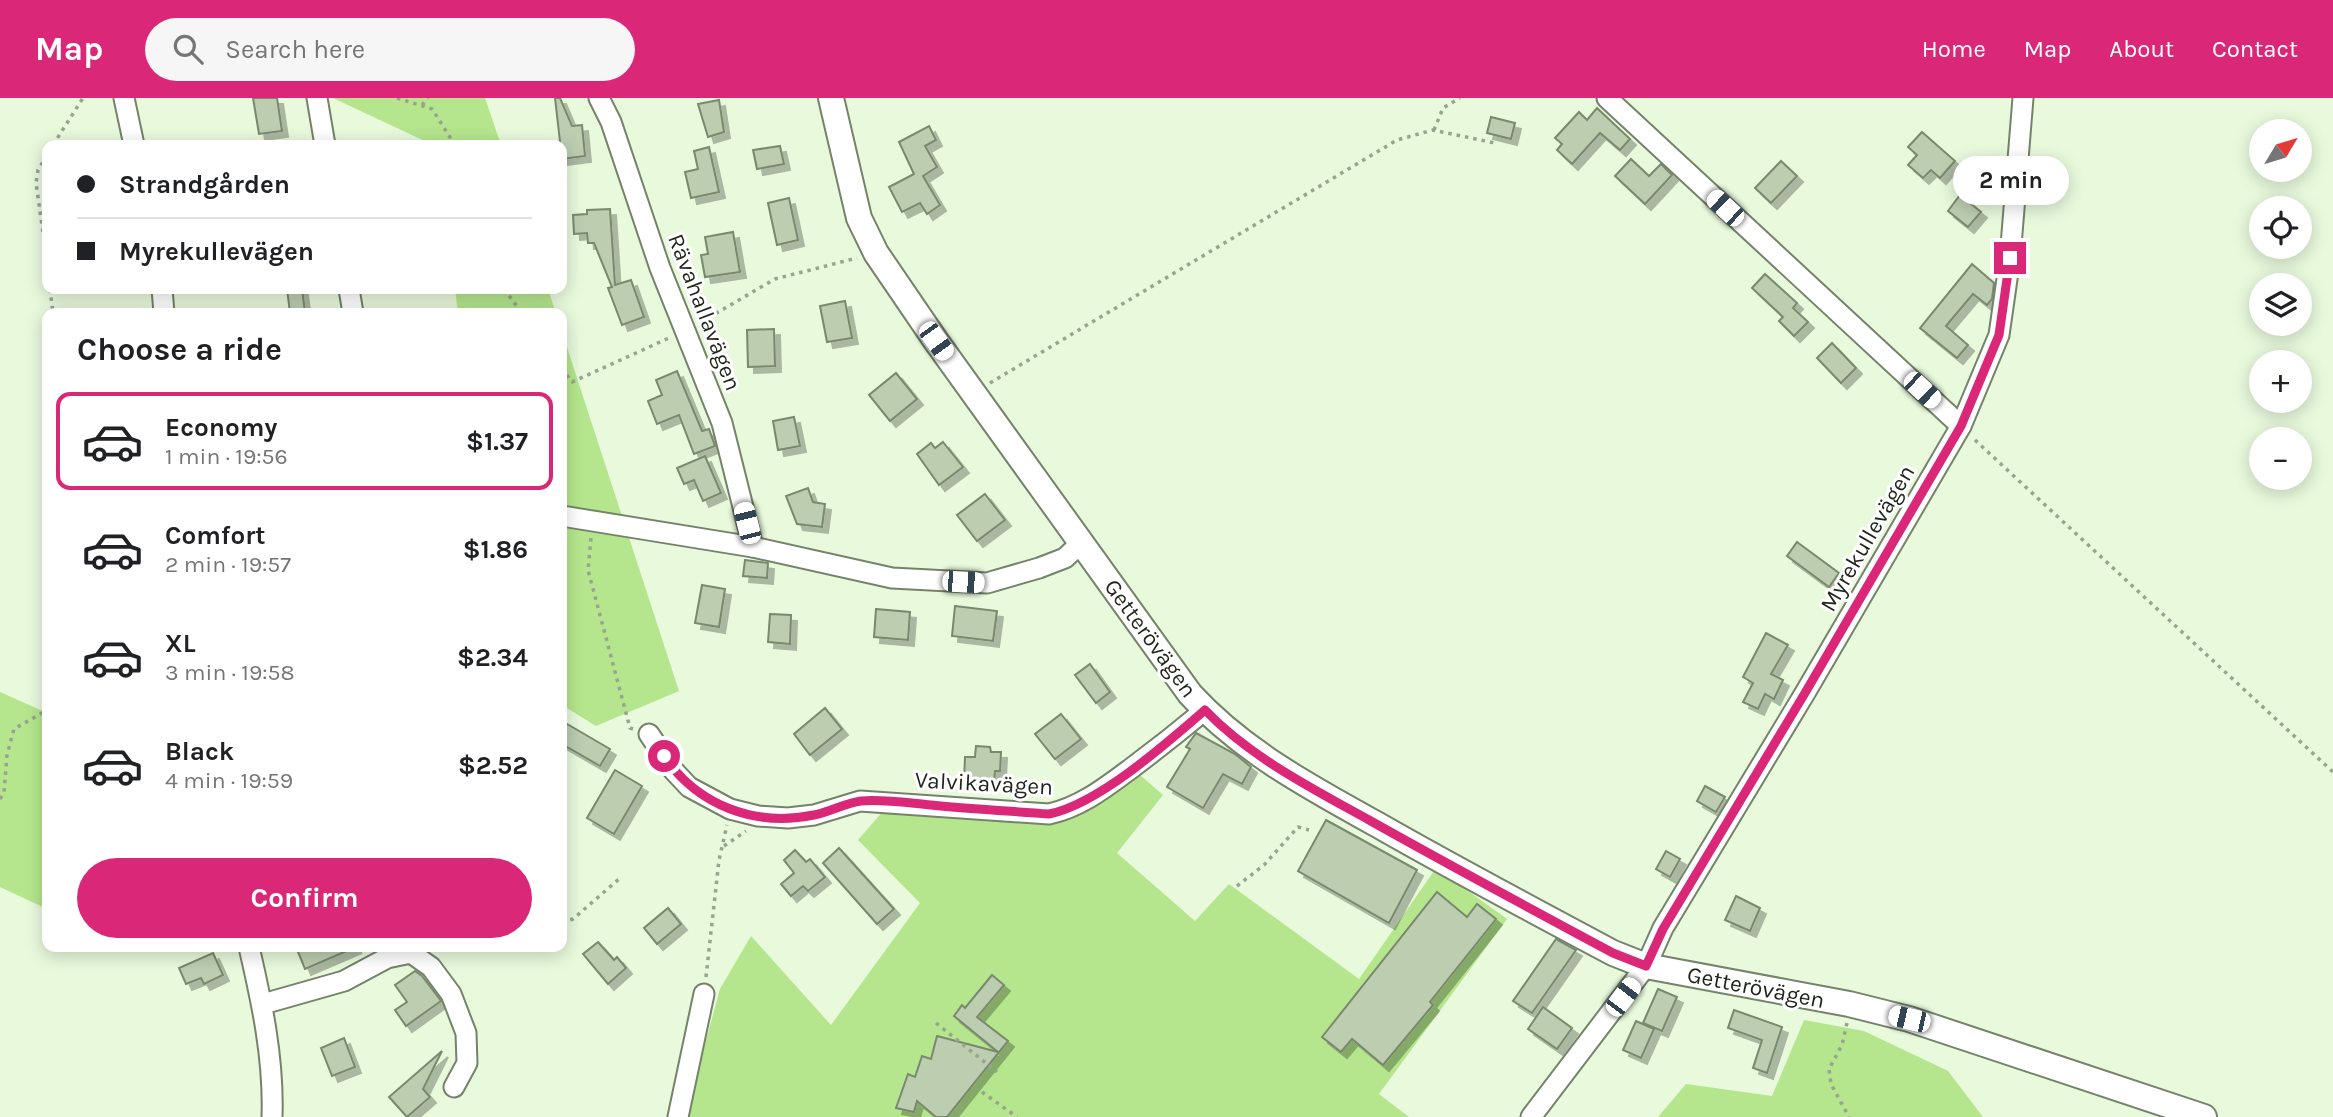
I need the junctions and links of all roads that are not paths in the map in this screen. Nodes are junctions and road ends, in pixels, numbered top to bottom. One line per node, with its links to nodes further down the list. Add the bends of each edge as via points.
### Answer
1 (124, 98): 7 (street)
2 (317, 98): 8 (street)
3 (599, 98): 12 (street, Rävahallavägen, via 722,423)
4 (831, 98): 11 (street, Getterövägen, via 859,218 876,253)
5 (1607, 98): 9 (street)
6 (2022, 99): 9 (street, Myrekullevägen, via 1999,335)
7 (133, 140)
8 (324, 140)
9 (1961, 426): 16 (street, Myrekullevägen, via 1663,929)
10 (567, 517): 12 (street)
11 (1081, 543): 12 (street, via 1065,558 987,583 892,578); 13 (street, Getterövägen)
12 (753, 547)
13 (1205, 710): 14 (street, Valvikavägen, via 1096,794 1049,814 860,801 814,815 758,816 730,809 689,787); 16 (street, Getterövägen, via 1241,741 1328,797 1601,947)
14 (649, 734)
15 (250, 952): 18 (street)
16 (1646, 966): 22 (street, Myrekullevägen); 23 (street, Getterövägen, via 1909,1019)
17 (704, 994): 21 (street)
18 (263, 1004): 19 (street, via 344,981 387,958 411,953 431,967 451,994 466,1033 467,1063); 20 (street)
19 (454, 1087)
20 (272, 1117)
21 (677, 1117)
22 (1531, 1117)
23 (2204, 1117)

